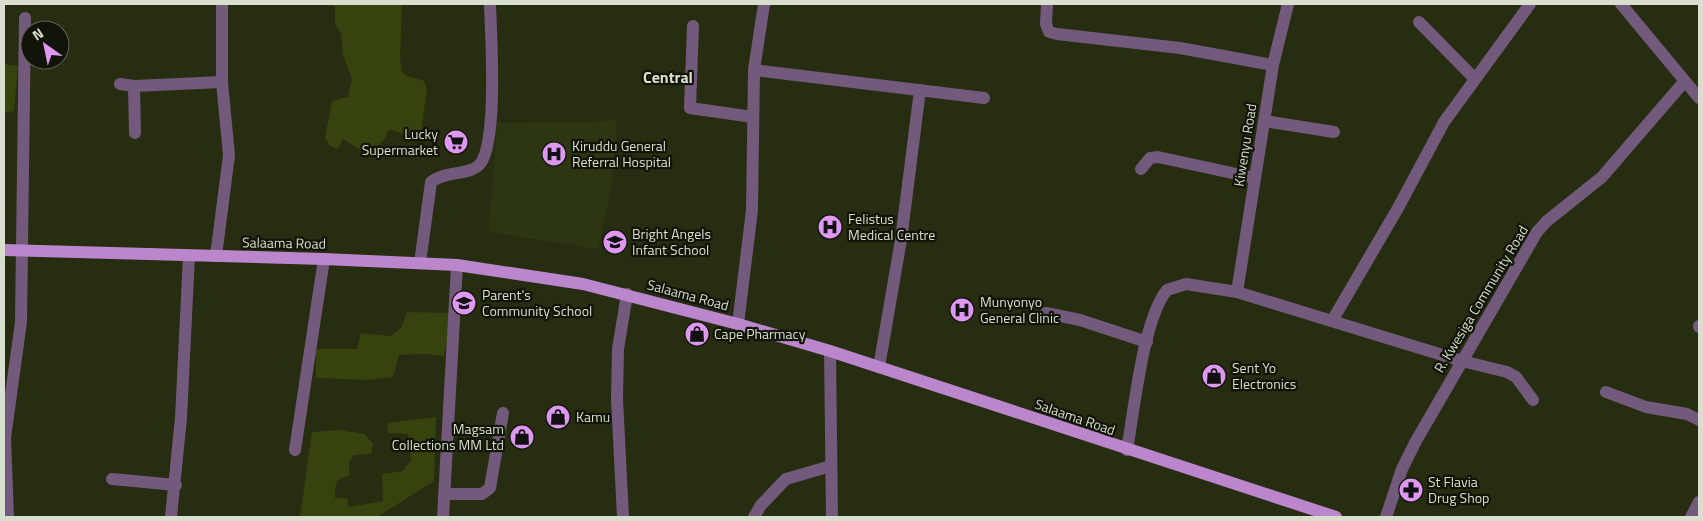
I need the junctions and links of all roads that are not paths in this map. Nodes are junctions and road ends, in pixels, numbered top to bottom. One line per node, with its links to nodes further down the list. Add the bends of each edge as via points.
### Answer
1 (222, 4): 14 (street)
2 (490, 4): 32 (street, via 488,143 481,164 471,170 444,174 431,182)
3 (764, 4): 12 (street)
4 (1047, 4): 11 (street, via 1046,24 1050,32 1057,34 1180,48)
5 (1288, 4): 11 (street, Kiwenyu Road)
6 (1530, 4): 13 (street)
7 (1621, 4): 15 (street)
8 (25, 18): 28 (street)
9 (1419, 22): 13 (street)
10 (692, 26): 21 (street, via 690,108)
11 (1273, 65): 22 (street, Kiwenyu Road)
12 (754, 70): 18 (street); 21 (street)
13 (1475, 79): 37 (street, via 1432,140 1398,208)
14 (222, 82): 17 (street); 30 (street, via 229,154)
15 (1684, 82): 20 (street); 41 (street, R. Kwesiga Community Road, via 1602,177 1541,227)
16 (120, 84): 17 (street)
17 (134, 86): 24 (street)
18 (920, 90): 19 (street); 42 (street, via 901,240)
19 (984, 98)
20 (1699, 98)
21 (753, 117): 38 (street, via 752,210)
22 (1264, 121): 23 (street); 26 (street, Kiwenyu Road)
23 (1334, 132)
24 (135, 133)
25 (1141, 169): 26 (street, via 1150,158 1158,157)
26 (1255, 178): 34 (street, Kiwenyu Road)
27 (4, 250): 28 (main road, Salaama Road)
28 (22, 250): 29 (main road, Salaama Road); 52 (street, via 21,322 5,438)
29 (189, 256): 30 (main road, Salaama Road); 51 (street)
30 (216, 256): 31 (main road, Salaama Road)
31 (324, 258): 32 (main road, Salaama Road); 47 (street)
32 (420, 264): 33 (main road, Salaama Road)
33 (457, 265): 35 (main road, Salaama Road, via 513,272); 53 (street)
34 (1237, 292): 37 (street); 39 (street, via 1186,284 1168,290 1156,310)
35 (627, 294): 38 (main road, Salaama Road); 58 (street, via 618,349 617,399)
36 (1046, 313): 39 (street, via 1080,320)
37 (1332, 321): 41 (street)
38 (738, 324): 40 (main road, Salaama Road)
39 (1147, 342): 48 (street)
40 (830, 351): 42 (main road, Salaama Road); 49 (street)
41 (1462, 361): 44 (street, via 1508,372 1516,377); 62 (street, R. Kwesiga Community Road, via 1402,469)
42 (879, 367): 48 (main road, Salaama Road)
43 (1606, 392): 46 (street, via 1646,407 1687,414)
44 (1533, 400)
45 (503, 413): 53 (street, via 490,488 482,494)
46 (1699, 420)
47 (295, 450)
48 (1127, 450): 61 (main road, Salaama Road)
49 (831, 466): 59 (street, via 786,479); 60 (street)
50 (112, 479): 51 (street)
51 (176, 485): 56 (street)
52 (5, 487): 55 (street)
53 (444, 494): 57 (street)
54 (1699, 502): 63 (street)
55 (8, 517)
56 (171, 517)
57 (443, 517)
58 (623, 517)
59 (754, 517)
60 (832, 517)
61 (1336, 517)
62 (1386, 517)
63 (1691, 517)

